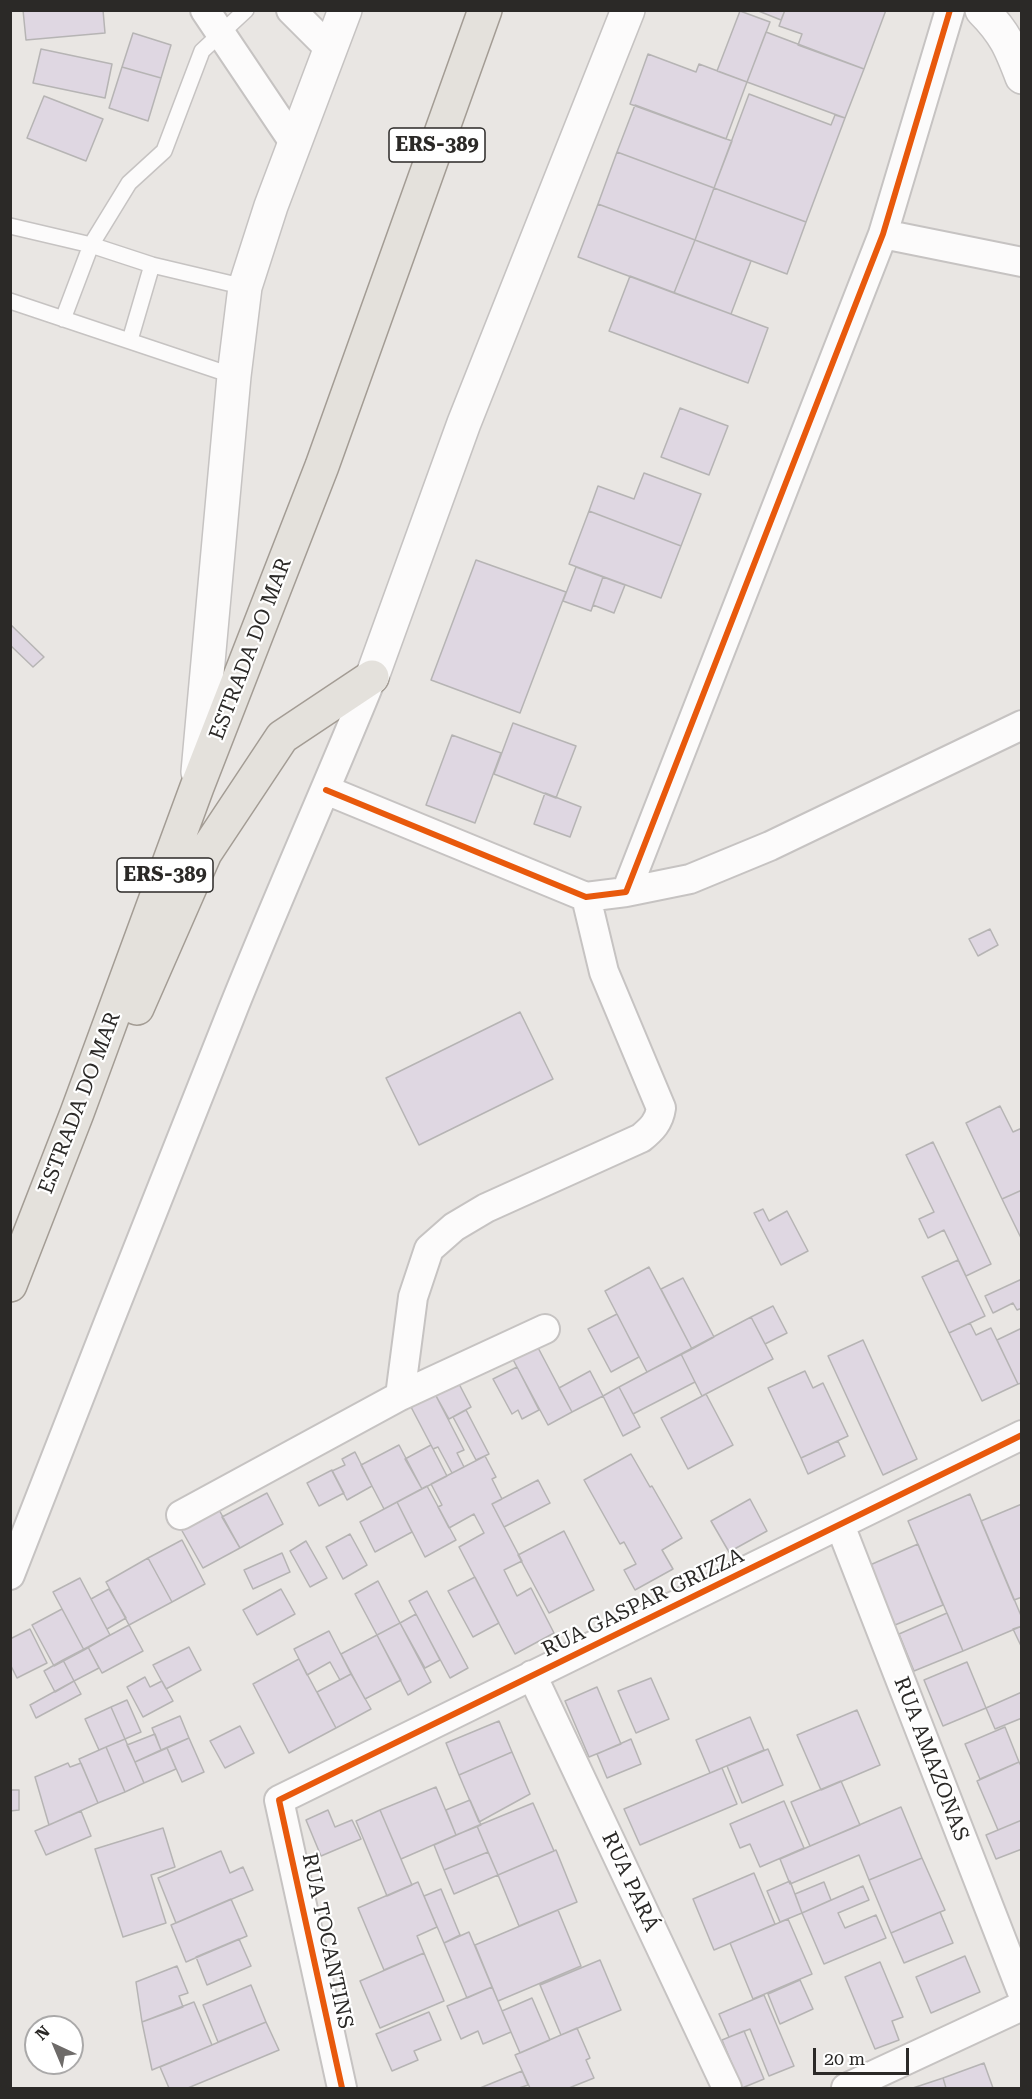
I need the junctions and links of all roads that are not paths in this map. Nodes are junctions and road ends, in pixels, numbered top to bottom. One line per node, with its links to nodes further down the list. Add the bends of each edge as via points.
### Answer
1 (246, 10): 8 (lane)
2 (291, 10): 9 (street)
3 (345, 10): 9 (main road)
4 (485, 10): 24 (main road, ESTRADA DO MAR / ERS-389, via 322,466)
5 (628, 10): 22 (main road, via 464,423)
6 (950, 10): 13 (street)
7 (982, 10): 10 (main road, via 1009,43)
8 (213, 22): 11 (street); 14 (lane, via 164,151 129,183)
9 (330, 49): 11 (main road)
10 (1022, 77)
11 (295, 144): 17 (main road)
12 (10, 226): 14 (lane)
13 (883, 234): 15 (street); 26 (street)
14 (91, 245): 16 (lane); 19 (lane)
15 (1022, 262)
16 (152, 265): 17 (lane); 20 (lane)
17 (245, 287): 21 (main road)
18 (10, 302): 19 (lane)
19 (63, 319): 20 (lane)
20 (130, 340): 21 (lane)
21 (234, 376): 24 (main road)
22 (372, 677): 25 (street); 28 (main road, via 282,737 205,853 134,1016)
23 (1022, 725): 26 (street, via 770,846 690,879)
24 (197, 787): 28 (main road, ESTRADA DO MAR / ERS-389)
25 (327, 790): 27 (street); 35 (street, via 231,1013)
26 (626, 892): 27 (street)
27 (586, 897): 31 (street, via 604,972 661,1107 659,1118 641,1138 486,1209 454,1227 429,1249 413,1297)
28 (77, 1113): 29 (main road, ESTRADA DO MAR / ERS-389)
29 (10, 1285)
30 (545, 1329): 31 (street)
31 (400, 1396): 33 (street)
32 (1022, 1435): 34 (street, RUA GASPAR GRIZZA)
33 (181, 1515)
34 (840, 1525): 36 (street, RUA GASPAR GRIZZA); 38 (street, RUA AMAZONAS)
35 (10, 1575)
36 (532, 1675): 37 (street, RUA GASPAR GRIZZA); 41 (street, RUA PARÁ)
37 (279, 1800): 40 (street, RUA TOCANTINS)
38 (1022, 1992)
39 (1022, 2006): 42 (street)
40 (342, 2088)
41 (727, 2088)
42 (846, 2088)

